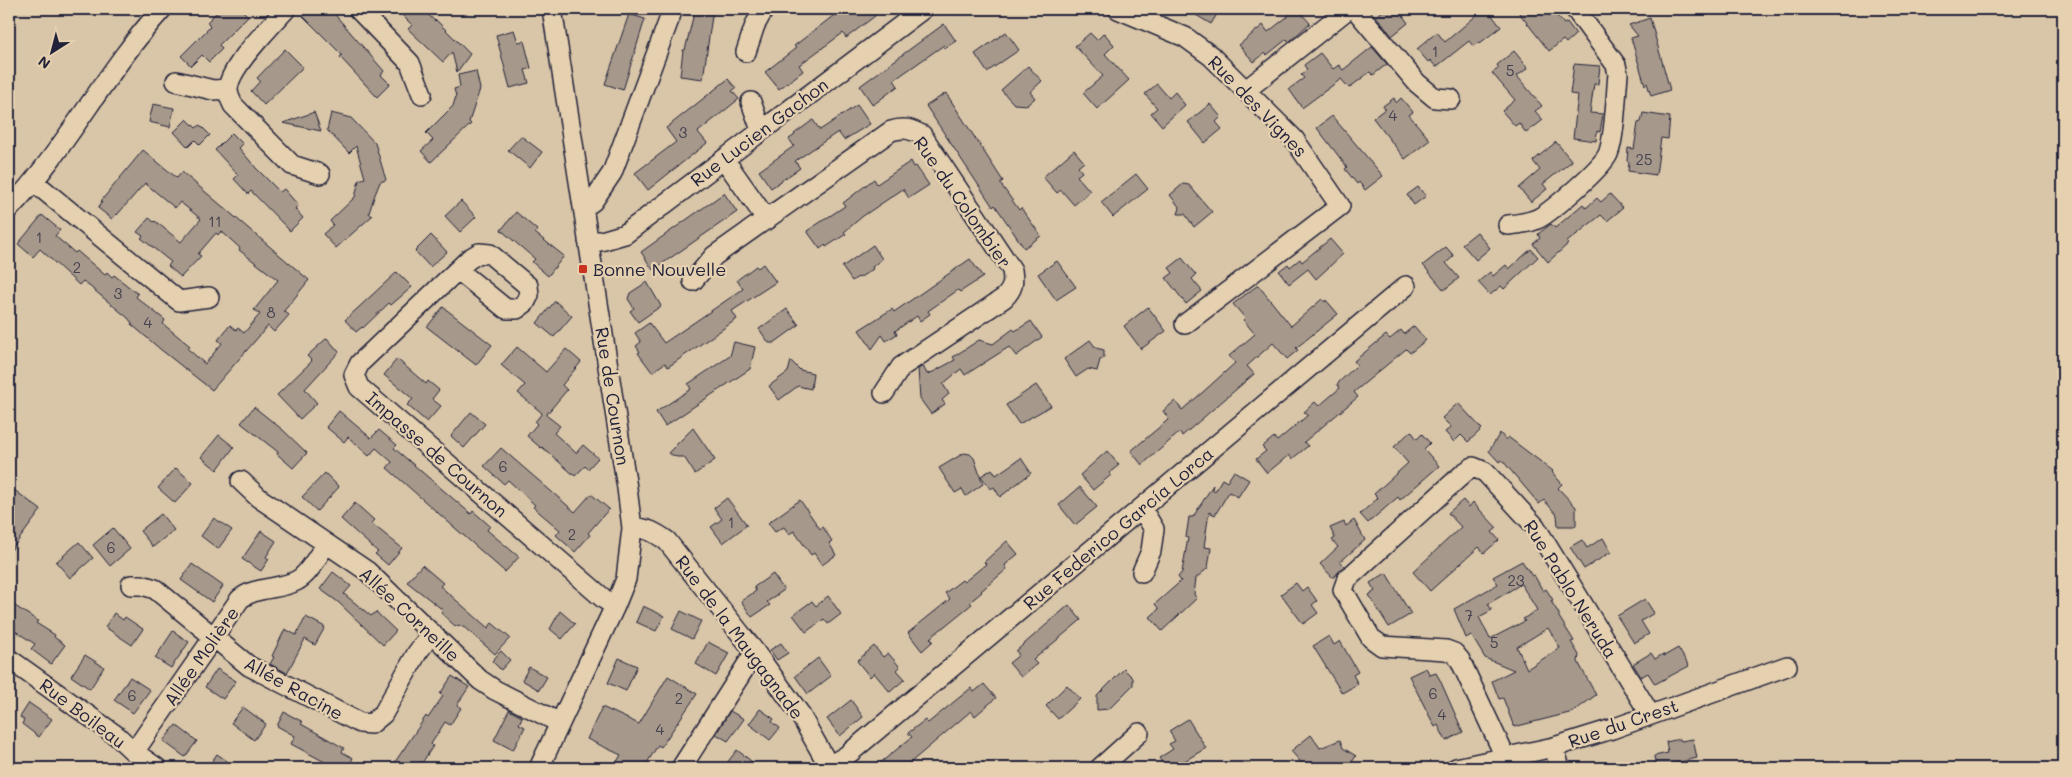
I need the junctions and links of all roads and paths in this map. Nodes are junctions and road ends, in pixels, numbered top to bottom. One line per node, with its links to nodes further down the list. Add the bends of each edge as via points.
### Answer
1 (162, 9): 22 (street, via 110,74)
2 (286, 9): 14 (street, via 254,44 231,77)
3 (358, 9): 16 (street, via 410,63)
4 (552, 9): 23 (street, Rue de Cournon)
5 (673, 9): 23 (street, via 612,173 593,201)
6 (764, 9): 12 (street, via 754,25)
7 (923, 9): 19 (street, Rue Lucien Gachon)
8 (1118, 9): 15 (street, Rue des Vignes, via 1198,45)
9 (1348, 9): 15 (street)
10 (1355, 9): 17 (street, via 1417,83 1435,98)
11 (1575, 9): 26 (street, via 1616,65 1618,74 1610,148 1595,172 1541,217 1525,224)
12 (746, 52)
13 (176, 81): 14 (street, via 213,90)
14 (228, 89): 21 (street, via 233,105 292,165)
15 (1246, 90): 32 (street, Rue des Vignes, via 1294,139 1340,206)
16 (422, 94)
17 (1452, 99)
18 (751, 102): 19 (street)
19 (761, 130): 20 (street, Rue Lucien Gachon)
20 (724, 158): 25 (street); 27 (street, Rue Lucien Gachon, via 625,234)
21 (320, 174)
22 (34, 182): 24 (street); 31 (street, via 179,301)
23 (584, 208): 27 (street, Rue de Cournon)
24 (9, 209)
25 (767, 220): 29 (street, Rue du Colombier, via 714,256); 33 (street, Rue du Colombier, via 891,131 910,129 922,135 1012,270 1014,282 1012,290 1004,298 902,367)
26 (1508, 225)
27 (588, 241): 36 (street, Rue de Cournon)
28 (458, 270): 40 (street, Impasse de Cournon, via 360,363 354,375 359,387)
29 (694, 282)
30 (1406, 286): 35 (street, Rue Federico García Lorca)
31 (208, 297)
32 (1185, 324)
33 (884, 393)
34 (241, 481): 37 (street, Allée Corneille, via 259,498)
35 (1142, 508): 38 (street, via 1154,529 1151,551); 52 (street, Rue Federico García Lorca)
36 (632, 528): 40 (street, Rue de Cournon, via 626,578); 43 (street, Rue de la Maugagnade, via 641,527 668,541)
37 (326, 544): 41 (street, Allée Corneille, via 367,571); 42 (street, Allée Molière, via 297,581 247,593)
38 (1142, 572)
39 (131, 585): 42 (street, Allée Racine, via 142,584 155,589)
40 (615, 606): 47 (street, Rue de Cournon)
41 (432, 633): 42 (street, Allée Racine, via 383,714 370,724 350,719 263,674); 47 (street, Allée Corneille, via 480,680)
42 (214, 638): 50 (street, Allée Molière)
43 (755, 652): 52 (street, Rue de la Maugagnade, via 798,711); 55 (street)
44 (9, 659): 50 (street, Rue Boileau, via 117,736)
45 (1787, 666): 46 (street, Rue du Crest)
46 (1648, 715): 49 (street, Rue du Crest); 51 (street, Rue Pablo Neruda, via 1535,526 1485,472 1473,467 1347,579 1343,590 1376,643 1454,653 1464,668)
47 (560, 723): 54 (street, Rue de Cournon)
48 (1138, 733): 56 (street)
49 (1554, 747): 51 (street, Rue du Crest); 58 (street)
50 (134, 752): 53 (street, Rue Boileau)
51 (1504, 758): 57 (street, Rue du Crest)
52 (829, 767)
53 (158, 768)
54 (539, 768)
55 (681, 768)
56 (1100, 768)
57 (1456, 768)
58 (1560, 768)

